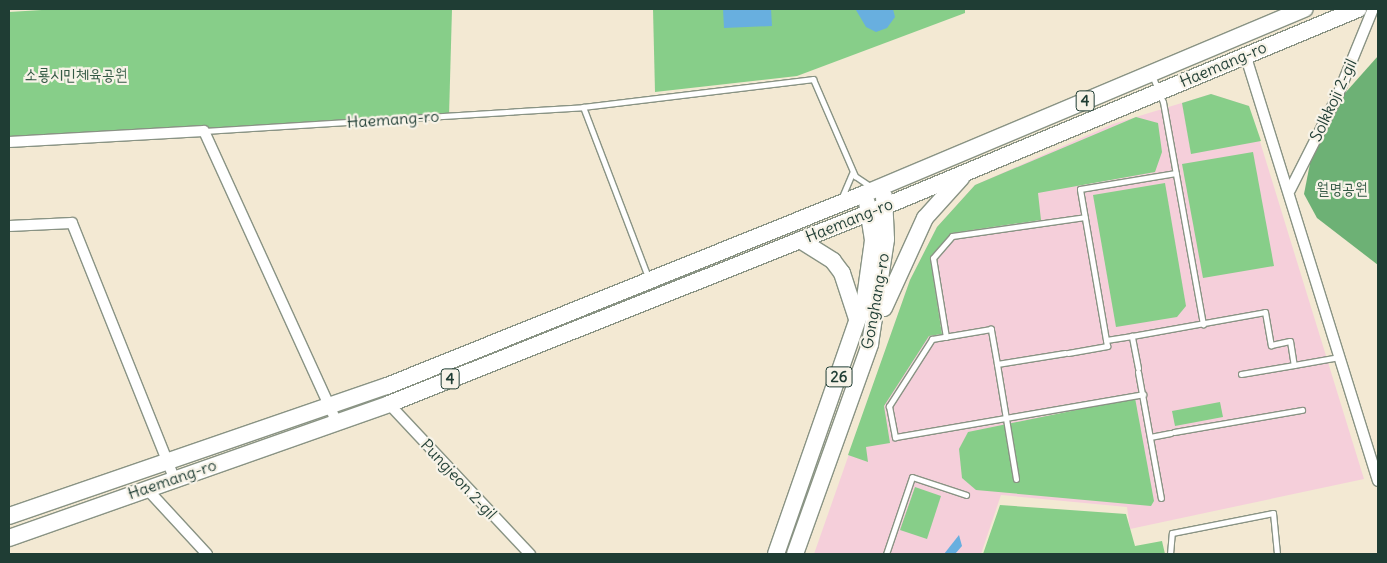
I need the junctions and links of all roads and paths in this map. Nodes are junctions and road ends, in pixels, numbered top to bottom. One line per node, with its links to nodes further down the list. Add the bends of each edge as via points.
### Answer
1 (1305, 9): 5 (main road, Haemang-ro / 4)
2 (1358, 9): 4 (main road, Haemang-ro / 4)
3 (1373, 9): 14 (street, Solkkoji 2-gil, via 1336,97)
4 (1245, 54): 6 (main road, Haemang-ro / 4); 14 (street)
5 (1151, 74): 6 (lane); 13 (main road, Haemang-ro / 4)
6 (1159, 90): 11 (main road, Haemang-ro / 4); 12 (lane)
7 (583, 108): 8 (lane, Haemang-ro); 10 (lane, Haemang-ro, via 813,79); 22 (lane)
8 (204, 132): 9 (street, Haemang-ro); 35 (street)
9 (9, 142)
10 (853, 170): 13 (lane, via 862,184); 17 (lane, via 847,192)
11 (970, 170): 16 (main road, Haemang-ro / 4); 28 (main road, 26, via 925,218)
12 (1176, 172): 19 (lane, via 1080,189); 24 (lane)
13 (881, 187): 15 (main road, Haemang-ro / 4); 16 (main road, Gonghang-ro)
14 (1290, 190): 29 (street)
15 (864, 194): 17 (main road, Haemang-ro / 4); 18 (main road, Gonghang-ro / 26)
16 (886, 205): 18 (main road, Haemang-ro / 4); 28 (main road, Gonghang-ro, via 885,248)
17 (832, 206): 22 (main road, Haemang-ro / 4)
18 (871, 212): 21 (main road, Haemang-ro / 4); 23 (main road, Gonghang-ro / 26, via 873,240)
19 (1085, 217): 26 (lane, via 952,236 934,258); 27 (lane)
20 (9, 226): 40 (street, via 72,223)
21 (800, 240): 23 (main road, via 826,256 842,273 854,301); 34 (main road, Haemang-ro / 4)
22 (649, 280): 35 (main road, Haemang-ro / 4)
23 (857, 324): 51 (main road, Gonghang-ro / 26)
24 (1202, 324): 25 (lane); 31 (lane, via 1265,312 1271,345 1290,342)
25 (1132, 336): 27 (lane); 33 (lane)
26 (946, 337): 30 (lane, via 990,329); 37 (lane, via 932,339 889,406 895,437)
27 (1106, 340): 30 (lane, via 1107,346)
28 (870, 344): 52 (main road, Gonghang-ro / 26)
29 (1341, 356): 31 (lane); 43 (street)
30 (997, 364): 37 (lane)
31 (1294, 365): 32 (lane)
32 (1241, 374)
33 (1143, 394): 37 (lane); 39 (lane)
34 (389, 404): 38 (main road, Haemang-ro / 4); 50 (street, Pungjeon 2-gil)
35 (329, 406): 38 (street); 40 (main road, Haemang-ro / 4)
36 (1302, 410): 39 (lane)
37 (1006, 418): 42 (lane)
38 (337, 424): 41 (main road, Haemang-ro / 4)
39 (1150, 437): 46 (lane)
40 (166, 459): 41 (street); 47 (main road, Haemang-ro / 4)
41 (174, 478): 44 (main road, Haemang-ro / 4)
42 (1016, 479)
43 (1378, 481)
44 (146, 488): 48 (main road, Haemang-ro / 4); 49 (street)
45 (966, 495): 53 (lane, via 912,477)
46 (1161, 498)
47 (9, 516)
48 (9, 538)
49 (207, 554)
50 (530, 554)
51 (776, 554)
52 (795, 554)
53 (886, 554)
54 (1170, 554): 55 (lane, via 1172,533 1273,512)
55 (1277, 554)

